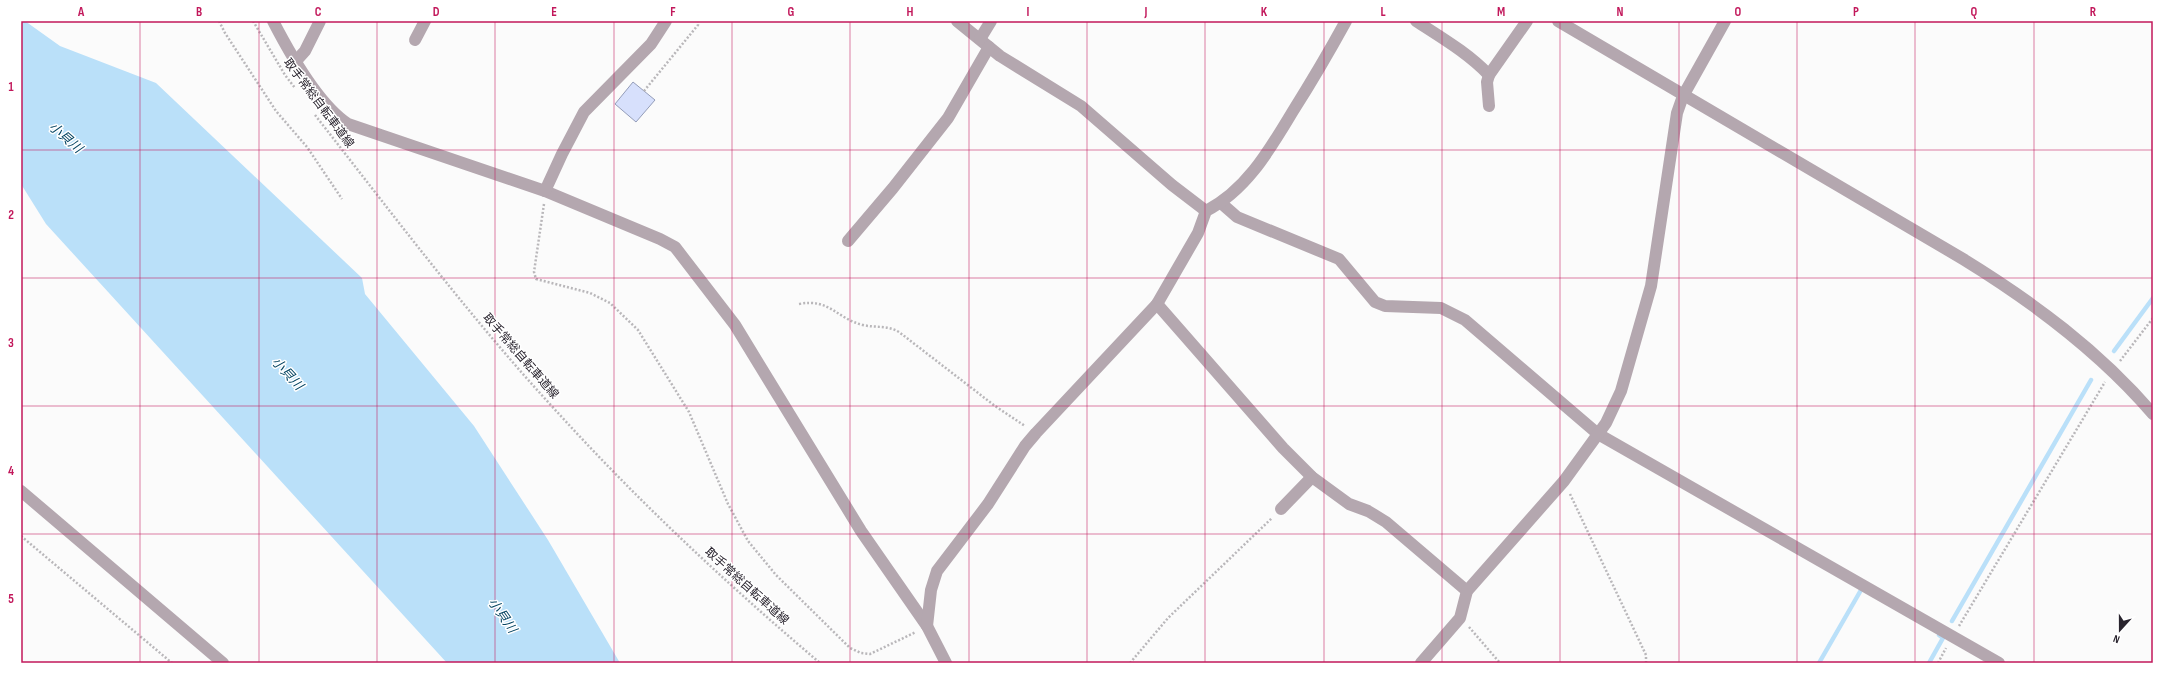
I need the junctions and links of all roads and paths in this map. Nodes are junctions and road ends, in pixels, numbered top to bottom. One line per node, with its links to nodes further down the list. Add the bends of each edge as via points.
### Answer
1 (219, 21): 25 (path, via 276,111 307,147)
2 (253, 21): 20 (path, 取手常総自転車道線)
3 (273, 21): 17 (street)
4 (320, 21): 17 (street, via 305,51)
5 (425, 21): 15 (street)
6 (666, 21): 24 (street, via 651,44 584,112)
7 (698, 21): 19 (path, via 698,25)
8 (957, 21): 16 (street)
9 (991, 21): 16 (street)
10 (1346, 21): 26 (street, via 1269,150 1243,185)
11 (1416, 21): 18 (street, via 1461,51)
12 (1527, 21): 18 (street)
13 (1558, 21): 21 (street)
14 (1726, 21): 21 (street)
15 (415, 40)
16 (985, 43): 27 (street, via 1021,70 1081,106); 28 (street, via 948,118)
17 (296, 61): 24 (street, via 337,116 348,124)
18 (1489, 75): 22 (street)
19 (644, 91)
20 (298, 92)
21 (1683, 96): 32 (street, via 1994,278 2054,321); 35 (street, via 1677,113 1651,286 1621,391)
22 (1489, 106)
23 (312, 110): 47 (path, 取手常総自転車道線, via 452,290 559,414 648,506 746,601)
24 (545, 191): 43 (street, via 676,247 735,325 861,531); 43 (path, via 534,272 536,279 590,293 610,303 638,330 688,412 728,504 748,541 776,575 850,648 861,653 870,654)
25 (342, 199)
26 (1221, 203): 27 (street); 35 (street, via 1237,217 1340,259 1375,302 1385,306 1441,308 1465,320)
27 (1206, 211): 30 (street, via 1198,233)
28 (848, 241)
29 (800, 304): 34 (path, via 814,302 861,324 890,327 995,406)
30 (1157, 304): 34 (street); 36 (street, via 1283,448)
31 (2153, 318): 32 (path)
32 (2112, 371): 33 (street); 44 (path)
33 (2153, 414)
34 (1036, 433): 43 (street, via 988,504 937,571 931,590)
35 (1598, 434): 37 (street); 44 (street)
36 (1312, 477): 39 (street); 41 (street, via 1349,504 1368,511 1386,522)
37 (1564, 481): 41 (street); 52 (path, via 1646,655)
38 (21, 491): 46 (street)
39 (1280, 509): 49 (path, via 1168,618)
40 (21, 536): 45 (path)
41 (1466, 591): 42 (street)
42 (1460, 618): 50 (street); 51 (path)
43 (927, 626): 48 (street)
44 (1953, 636): 53 (path); 54 (street)
45 (172, 663)
46 (223, 663)
47 (820, 663)
48 (946, 663)
49 (1130, 663)
50 (1421, 663)
51 (1500, 663)
52 (1646, 663)
53 (1938, 663)
54 (1999, 663)

